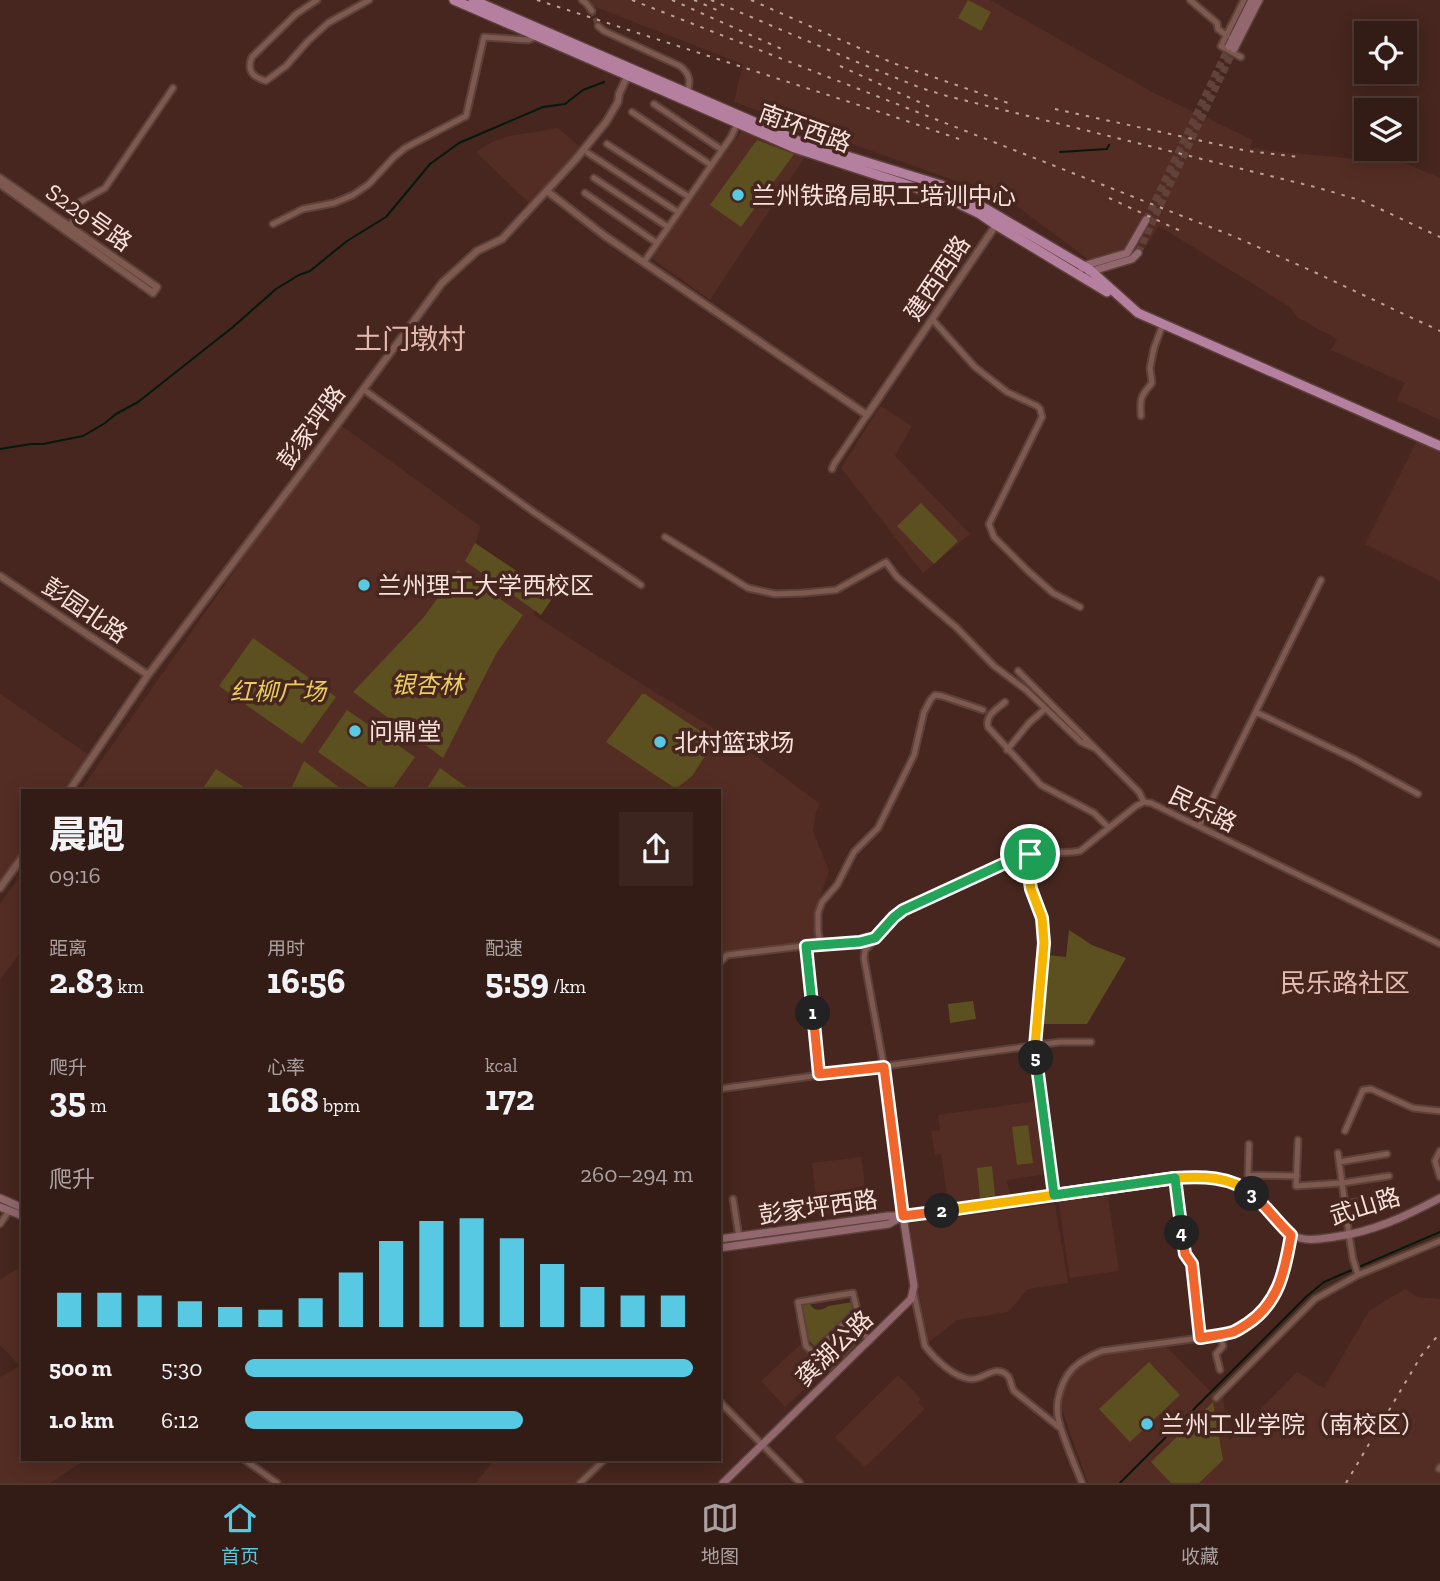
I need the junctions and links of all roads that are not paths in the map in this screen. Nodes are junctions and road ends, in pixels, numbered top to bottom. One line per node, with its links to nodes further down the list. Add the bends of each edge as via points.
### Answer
1 (317, 0): 2 (street, via 252,57 249,64 255,77 266,81 328,23)
2 (369, 0)
3 (454, 0): 12 (highway, 南环西路)
4 (473, 0): 17 (highway, 南环西路)
5 (582, 0): 10 (street)
6 (1189, 0): 13 (street)
7 (1244, 0): 13 (street)
8 (1252, 0): 9 (main road, via 1231,48)
9 (1259, 0)
10 (592, 10)
11 (598, 26): 17 (street, via 680,66 690,79)
12 (535, 35): 15 (highway, 南环西路); 34 (street, via 528,40 484,37 466,116 405,148 353,195 303,209)
13 (1227, 36): 14 (street, via 1221,46)
14 (1241, 57)
15 (628, 75): 20 (highway, 南环西路); 28 (street, 彭家坪路, via 606,121)
16 (173, 88): 36 (street, via 105,188 78,203)
17 (687, 93): 20 (highway, 南环西路)
18 (654, 104): 22 (street)
19 (632, 112): 24 (street)
20 (739, 120): 22 (street); 33 (highway, 南环西路, via 941,185)
21 (607, 144): 30 (street)
22 (722, 150): 24 (street)
23 (588, 153): 31 (street)
24 (711, 165): 30 (street)
25 (0, 178): 36 (street, S229号路)
26 (594, 178): 35 (street)
27 (0, 184): 36 (street, S229号路)
28 (547, 191): 39 (street); 44 (street, 彭家坪路, via 502,239 477,251 442,283)
29 (584, 193): 37 (street)
30 (689, 197): 31 (street)
31 (678, 212): 35 (street)
32 (1146, 220): 40 (main road, via 1128,253)
33 (999, 221): 40 (highway); 42 (street, 建西西路)
34 (273, 224)
35 (668, 227): 37 (street)
36 (68, 230): 41 (street, S229号路)
37 (657, 243): 39 (street)
38 (1138, 253): 40 (main road, via 1132,259)
39 (644, 262): 45 (street)
40 (1084, 272): 43 (highway, via 1132,309)
41 (155, 290)
42 (932, 319): 45 (street, 建西西路); 53 (street, via 975,367 1007,392 1040,409 1042,416 989,524 994,537 1053,593)
43 (1163, 324): 46 (street, via 1150,368 1152,383 1142,395); 47 (highway)
44 (363, 389): 52 (street); 55 (street, 彭家坪路)
45 (867, 415): 48 (street)
46 (1141, 416)
47 (1440, 446)
48 (832, 469)
49 (665, 537): 57 (street, via 748,588 775,594 836,590 886,562 897,577)
50 (0, 576): 55 (street, 彭园北路)
51 (1321, 580): 59 (street)
52 (640, 585)
53 (1080, 607)
54 (1017, 671): 60 (street)
55 (148, 676): 62 (street, 彭家坪路)
56 (1005, 702): 61 (street, via 987,721)
57 (1045, 709): 60 (street); 61 (street)
58 (983, 710): 71 (street, via 942,695 931,699 914,755 878,828 854,852 822,902)
59 (1256, 712): 63 (street); 65 (street)
60 (1096, 749): 64 (street)
61 (1007, 750): 66 (street, via 1041,785 1094,813)
62 (70, 789)
63 (1418, 794)
64 (1144, 802): 65 (street, 民乐路); 66 (street, 民乐路)
65 (1199, 826): 72 (street, 民乐路)
66 (1108, 827): 67 (street, 民乐路, via 1080,850)
67 (1030, 854): 70 (street, 民乐路, via 903,910); 76 (street, via 1031,889 1042,918 1044,943)
68 (21, 859): 69 (street)
69 (0, 888)
70 (875, 938): 71 (street); 77 (street, 民乐路, via 864,958)
71 (820, 944): 73 (street)
72 (1440, 944)
73 (806, 946): 74 (street, via 727,956); 78 (street)
74 (721, 961)
75 (1091, 1042): 76 (street)
76 (1035, 1046): 77 (street); 93 (street)
77 (884, 1067): 78 (street); 103 (street, 民乐路)
78 (819, 1074): 79 (street)
79 (721, 1089)
80 (1440, 1111): 81 (street, via 1413,1108 1371,1089 1363,1090)
81 (1345, 1131)
82 (1298, 1140): 88 (street)
83 (1249, 1144): 88 (street, via 1248,1175)
84 (1440, 1151): 90 (street, via 1435,1161)
85 (1338, 1153): 87 (street)
86 (1387, 1154): 87 (street)
87 (1339, 1162): 92 (street)
88 (1297, 1176): 92 (street, via 1296,1186)
89 (1389, 1176): 92 (street)
90 (1440, 1177)
91 (1175, 1178): 93 (main road); 105 (main road, via 1208,1178 1240,1185); 116 (street, via 1185,1254 1192,1264)
92 (1342, 1183): 98 (street)
93 (1054, 1195): 103 (main road)
94 (1393, 1196): 98 (street)
95 (0, 1198): 100 (main road)
96 (1440, 1198): 106 (main road, 武山路)
97 (733, 1199): 107 (street)
98 (1345, 1204): 106 (street)
99 (0, 1207): 101 (main road)
100 (21, 1207)
101 (9, 1211): 102 (main road); 104 (street)
102 (21, 1215)
103 (903, 1216): 107 (main road, 彭家坪西路); 110 (main road, 彭家坪西路, via 889,1224); 112 (main road)
104 (0, 1224)
105 (1291, 1235): 106 (main road, 武山路, via 1312,1239); 115 (street, via 1280,1286 1268,1305 1236,1331)
106 (1349, 1235): 111 (street)
107 (739, 1237): 108 (main road, 彭家坪西路)
108 (721, 1239)
109 (1440, 1241): 111 (street)
110 (721, 1248)
111 (1357, 1273): 120 (street, via 1315,1299)
112 (914, 1294): 117 (main road, 龚湖公路); 122 (street, via 930,1352 967,1378 993,1371 1006,1375 1014,1391)
113 (857, 1310): 114 (street); 118 (street); 118 (street, via 853,1293 798,1302 806,1346)
114 (862, 1332): 117 (street); 118 (street, via 828,1367)
115 (1220, 1335): 116 (street); 119 (street, via 1223,1346 1216,1354)
116 (1200, 1338): 122 (street, via 1102,1351 1079,1362 1070,1369 1060,1391 1057,1409)
117 (870, 1340): 123 (main road, 龚湖公路)
118 (814, 1353)
119 (1220, 1370)
120 (1216, 1398)
121 (721, 1403): 123 (street)
122 (1062, 1430): 130 (street)
123 (762, 1445): 128 (main road, 龚湖公路); 129 (street)
124 (246, 1461): 126 (street)
125 (603, 1461): 127 (street)
126 (277, 1483)
127 (580, 1483)
128 (723, 1483)
129 (800, 1483)
130 (1082, 1483)

